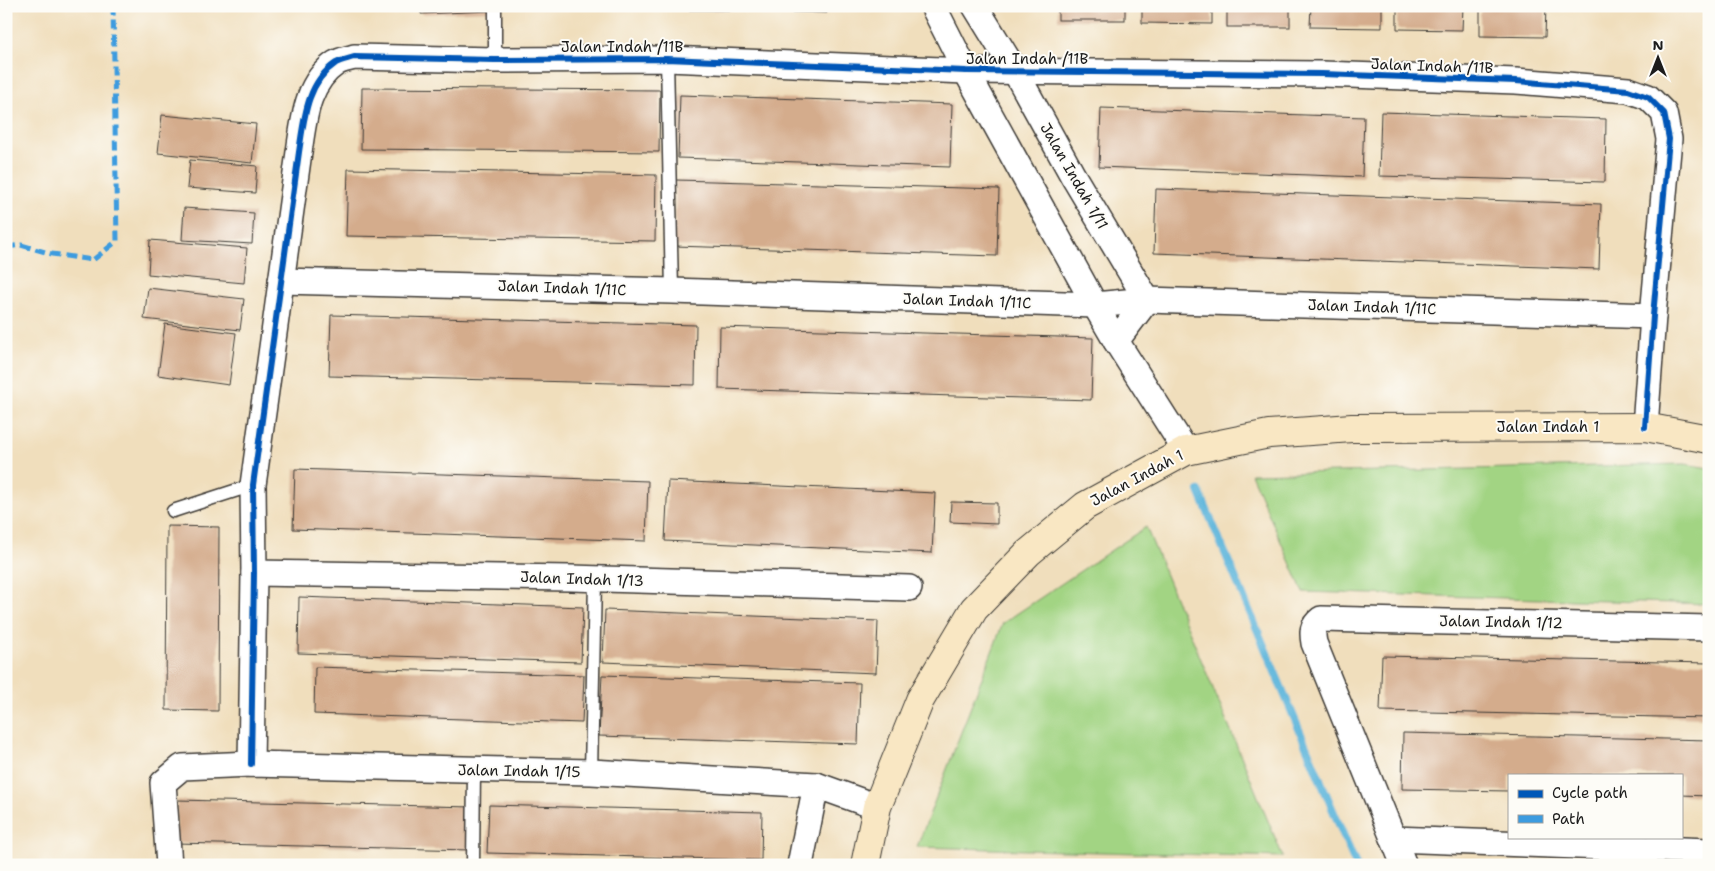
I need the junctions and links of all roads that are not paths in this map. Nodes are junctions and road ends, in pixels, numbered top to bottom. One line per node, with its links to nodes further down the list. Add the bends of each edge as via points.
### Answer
1 (495, 6): 5 (lane)
2 (932, 6): 6 (street)
3 (975, 6): 7 (street, Jalan Indah 1/11)
4 (667, 59): 5 (street, Jalan Indah /11B); 6 (street, Jalan Indah /11B); 9 (lane)
5 (495, 60): 8 (street, Jalan Indah /11B, via 354,57 337,62 324,73 306,107)
6 (966, 71): 7 (street, Jalan Indah /11B); 11 (street)
7 (1015, 71): 10 (street, Jalan Indah 1/11); 12 (street, Jalan Indah /11B, via 1322,74 1516,81 1628,90 1648,98 1664,113 1669,139)
8 (281, 281): 9 (street, Jalan Indah 1/11C); 17 (street)
9 (672, 291): 11 (street, Jalan Indah 1/11C)
10 (1147, 300): 11 (street, Jalan Indah 1/11C); 12 (street, Jalan Indah 1/11C); 13 (street)
11 (1095, 305): 13 (street)
12 (1653, 316): 14 (street, Jalan Indah /11B)
13 (1116, 341): 16 (street)
14 (1645, 427): 15 (street, Jalan Indah 1); 16 (street, Jalan Indah 1, via 1352,428 1269,434)
15 (1709, 439)
16 (1186, 451): 27 (street, Jalan Indah 1, via 1085,506 1028,553 974,609 920,700)
17 (253, 484): 18 (lane); 19 (street)
18 (173, 511)
19 (254, 573): 20 (street, Jalan Indah 1/13); 23 (street)
20 (595, 580): 21 (street, Jalan Indah 1/13); 25 (lane)
21 (909, 588)
22 (1709, 628): 28 (street, Jalan Indah 1/12, via 1321,619 1314,624 1314,644)
23 (251, 764): 24 (street, Jalan Indah 1/15); 30 (street, Jalan Indah 1/15, via 182,767 164,783)
24 (474, 770): 25 (street, Jalan Indah 1/15); 31 (lane)
25 (591, 772): 26 (street, Jalan Indah 1/15)
26 (816, 785): 27 (street, Jalan Indah 1/15); 32 (street)
27 (877, 807): 33 (street, Jalan Indah 1)
28 (1394, 839): 29 (street); 34 (street)
29 (1709, 851)
30 (169, 865)
31 (473, 865)
32 (800, 865)
33 (865, 865)
34 (1404, 865)

